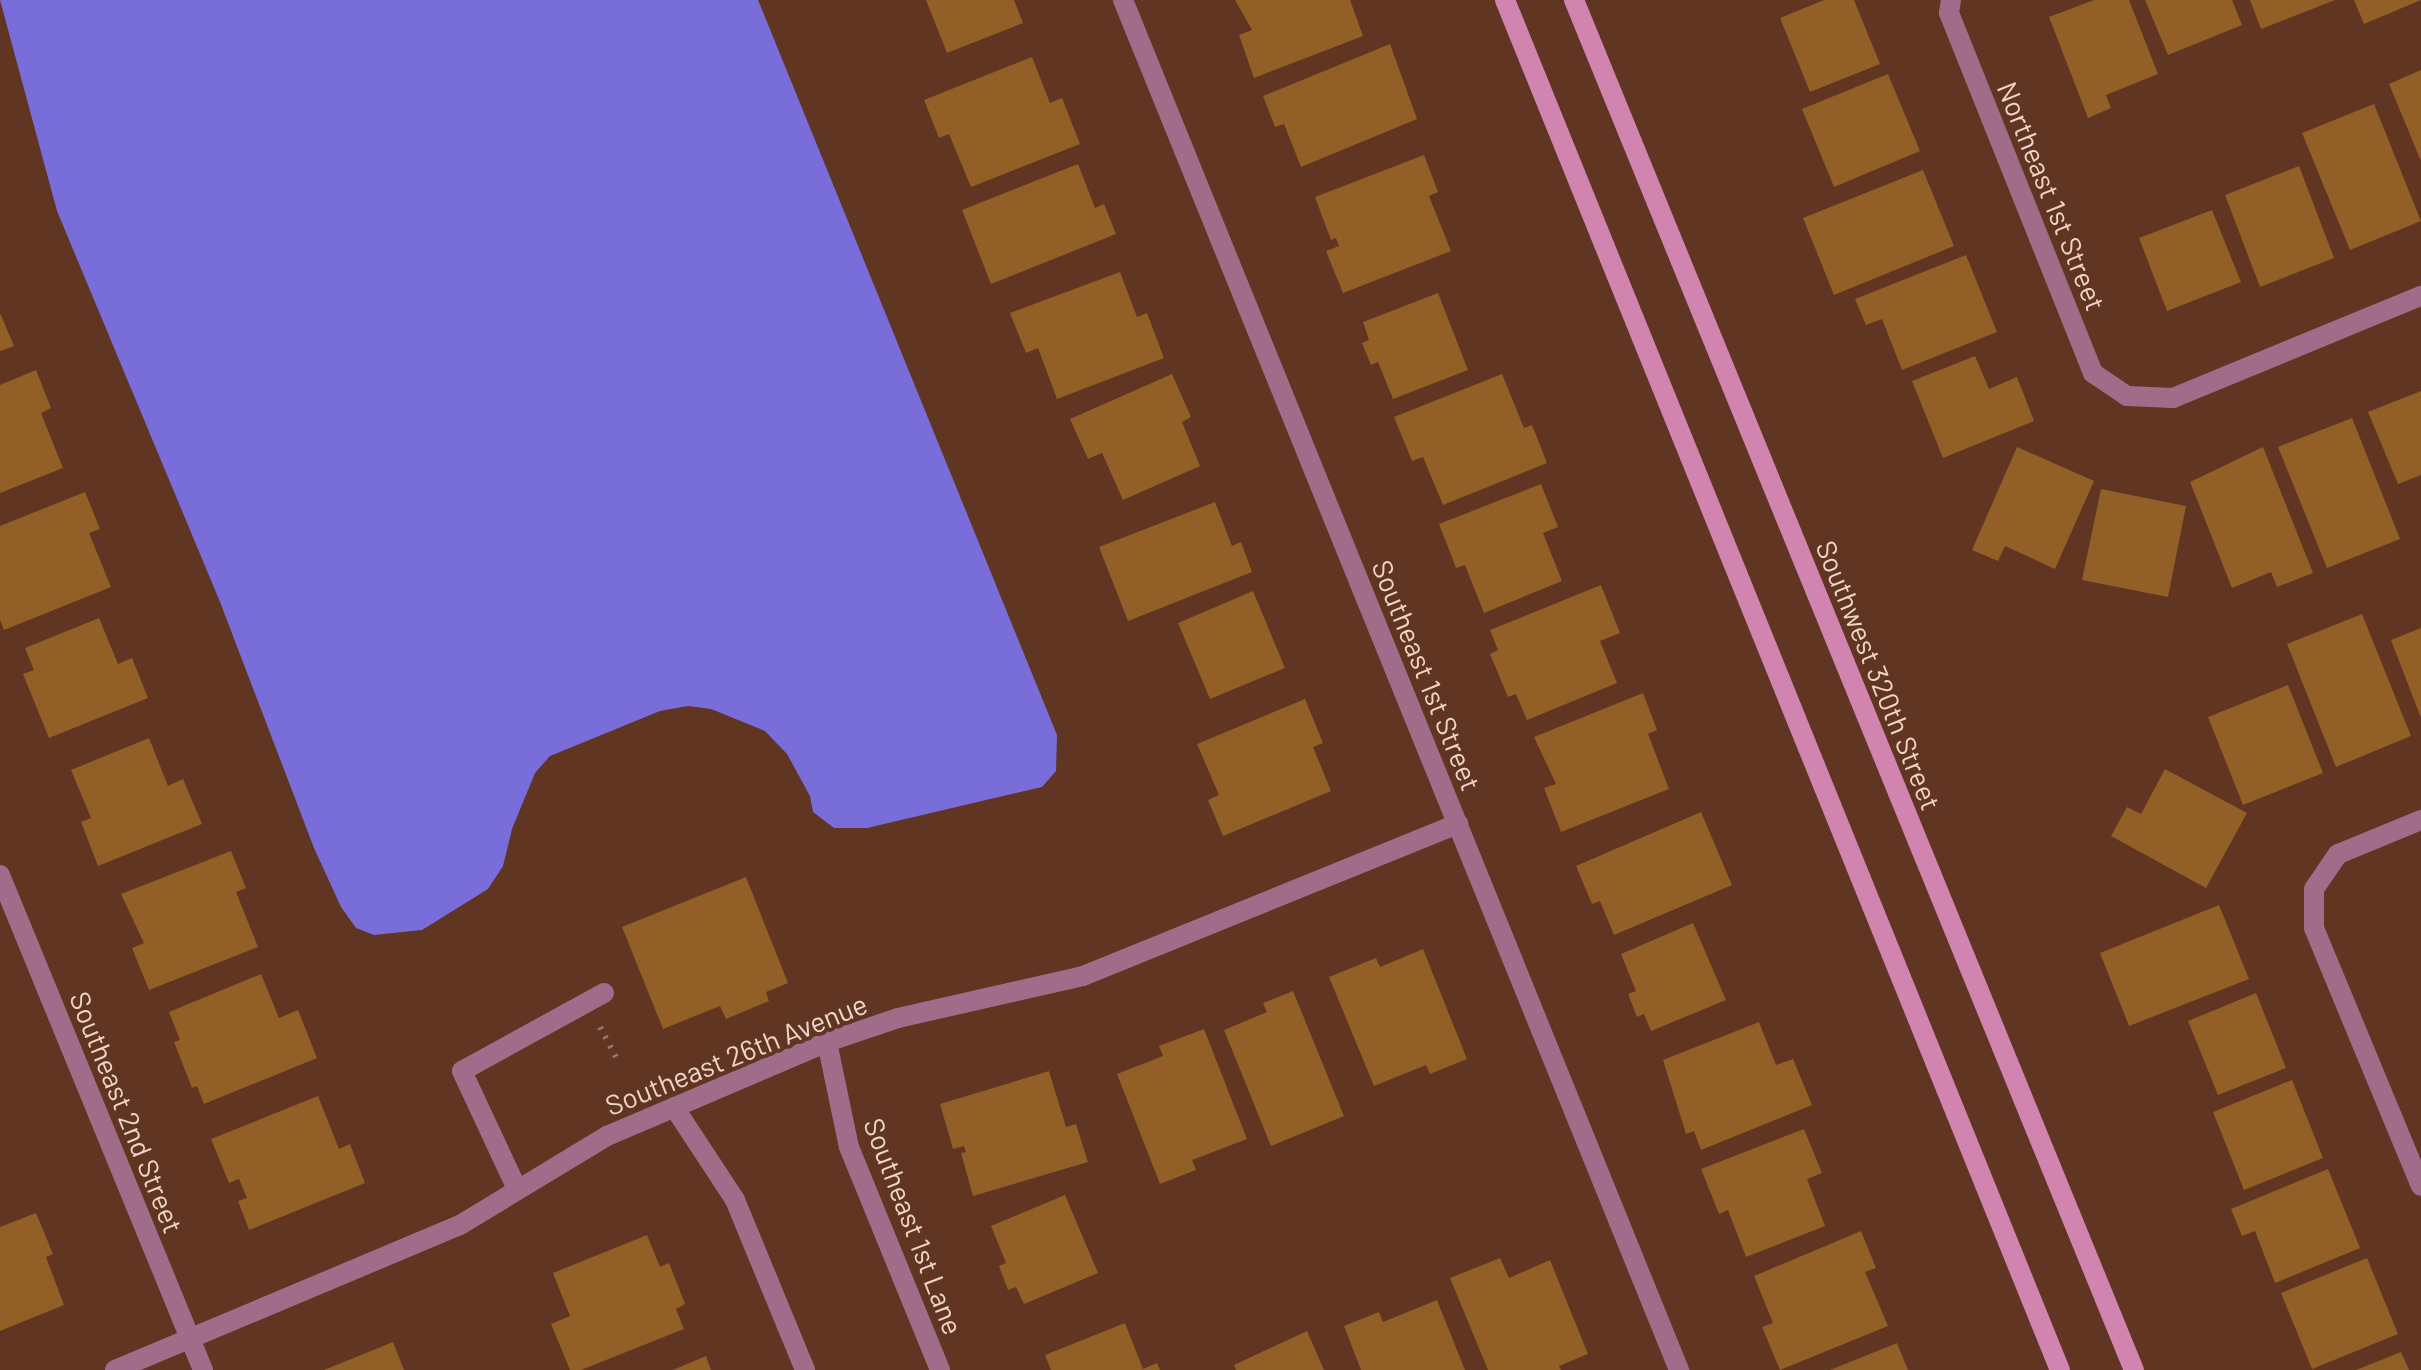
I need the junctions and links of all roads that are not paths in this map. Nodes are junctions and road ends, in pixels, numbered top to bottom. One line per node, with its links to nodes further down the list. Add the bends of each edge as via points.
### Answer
1 (1124, 0): 7 (street, Southeast 1st Street)
2 (1504, 0): 20 (street)
3 (1574, 0): 21 (street, Southwest 320th Street)
4 (1951, 0): 5 (street, Northeast 1st Street, via 1949,13 2093,373 2128,396 2173,398)
5 (2421, 296)
6 (2421, 820): 12 (street, via 2338,854 2314,889 2314,928)
7 (1458, 824): 10 (street, Southeast 26th Avenue, via 1083,976 898,1018); 19 (street, Southeast 1st Street)
8 (0, 876): 14 (street, Southeast 2nd Street)
9 (604, 993): 13 (street, via 462,1071)
10 (827, 1042): 11 (street, Southeast 26th Avenue); 18 (street, Southeast 1st Lane, via 849,1148)
11 (674, 1107): 13 (street, Southeast 26th Avenue); 17 (street, via 735,1200)
12 (2421, 1186)
13 (517, 1188): 14 (street, Southeast 26th Avenue, via 460,1225)
14 (190, 1338): 15 (street, Southeast 26th Avenue); 16 (street, Southeast 2nd Street)
15 (115, 1370)
16 (203, 1370)
17 (805, 1370)
18 (940, 1370)
19 (1679, 1370)
20 (2060, 1370)
21 (2134, 1370)

